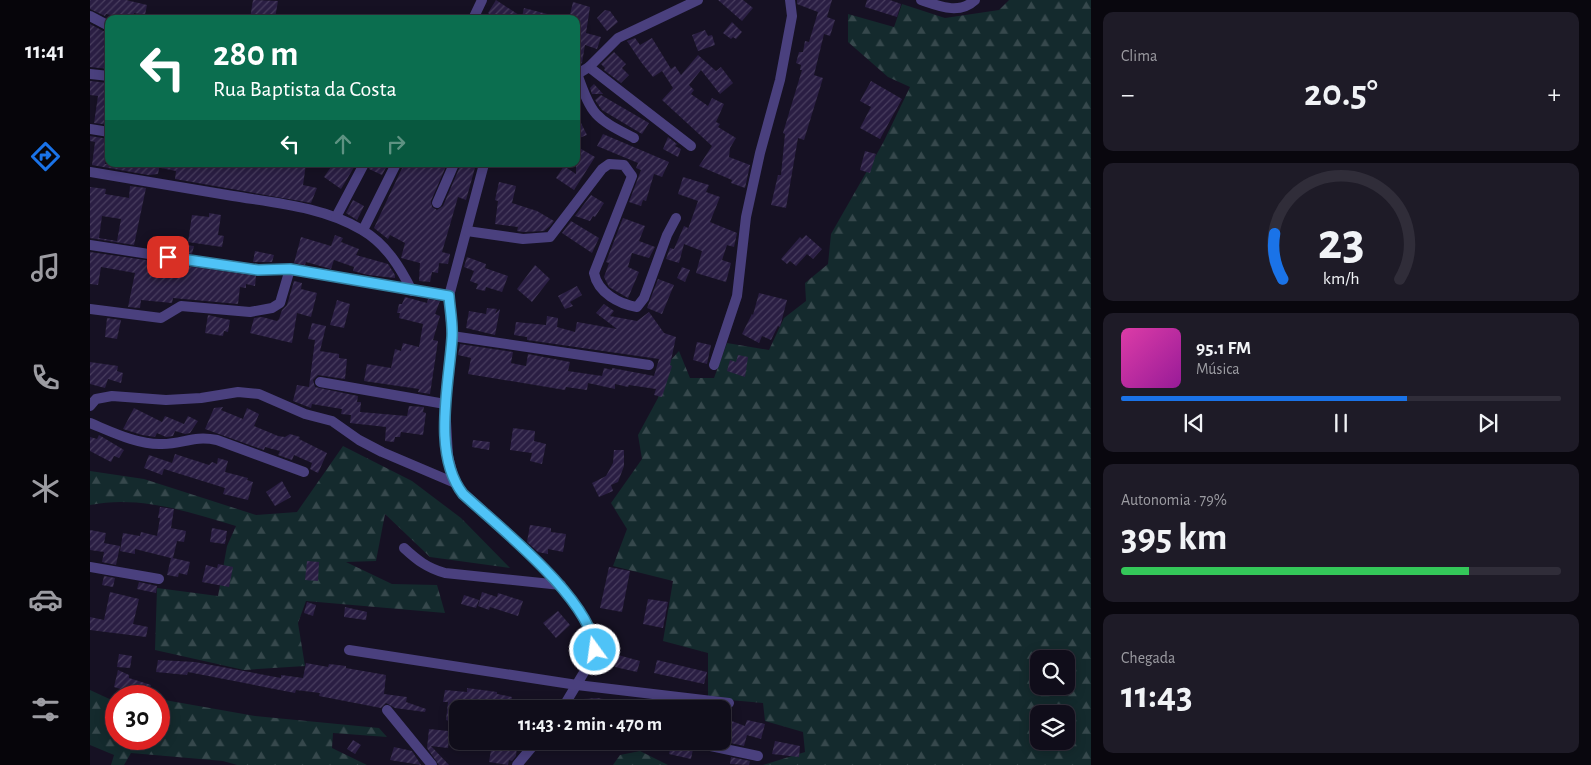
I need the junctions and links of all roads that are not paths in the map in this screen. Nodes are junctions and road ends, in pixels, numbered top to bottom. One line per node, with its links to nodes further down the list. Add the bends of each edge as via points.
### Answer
1 (482, 0): 7 (street)
2 (698, 0): 10 (street, via 618,38)
3 (790, 0): 36 (street, via 792,16 780,80 746,217 737,296)
4 (921, 0): 6 (street)
5 (975, 0): 6 (street, via 953,8)
6 (944, 4)
7 (475, 15)
8 (90, 16): 9 (street)
9 (105, 24)
10 (589, 67): 11 (street); 18 (street)
11 (580, 73)
12 (90, 74): 13 (street)
13 (105, 76)
14 (580, 83): 17 (street, via 595,114)
15 (90, 128): 16 (street)
16 (105, 131)
17 (634, 138)
18 (691, 146)
19 (362, 167): 25 (street)
20 (395, 167): 27 (street)
21 (453, 167): 24 (street)
22 (483, 167): 28 (street)
23 (90, 172): 25 (street, via 286,204)
24 (437, 203)
25 (336, 217): 27 (street)
26 (676, 218): 28 (street, via 638,307 627,305 604,291 594,273 632,176 624,165 609,164 602,169 550,237 523,238)
27 (364, 230): 31 (street, via 393,258)
28 (467, 232): 32 (street)
29 (90, 245): 30 (street, via 247,269)
30 (290, 269): 31 (street); 33 (street, via 280,303 262,311 181,306 161,318)
31 (412, 291): 32 (street)
32 (449, 296): 34 (street)
33 (90, 309)
34 (452, 336): 35 (street); 38 (street)
35 (649, 365)
36 (714, 365)
37 (320, 382): 38 (street)
38 (445, 404): 42 (street, via 448,456)
39 (90, 406): 42 (street, via 96,399 112,396 166,400 238,392 260,394 305,414 332,421 382,452)
40 (90, 423): 41 (street, via 120,435 161,444 202,437 216,440)
41 (304, 472)
42 (455, 483): 46 (street)
43 (404, 548): 46 (street, via 430,569 445,573)
44 (90, 567): 45 (street)
45 (159, 579)
46 (561, 585): 48 (street, via 583,616 594,640 592,658)
47 (349, 650): 48 (street)
48 (577, 685): 49 (street); 50 (street)
49 (568, 700)
50 (704, 700)
51 (387, 710): 55 (street)
52 (530, 750): 56 (street)
53 (730, 750): 54 (street)
54 (758, 756)
55 (432, 765)
56 (517, 765)

